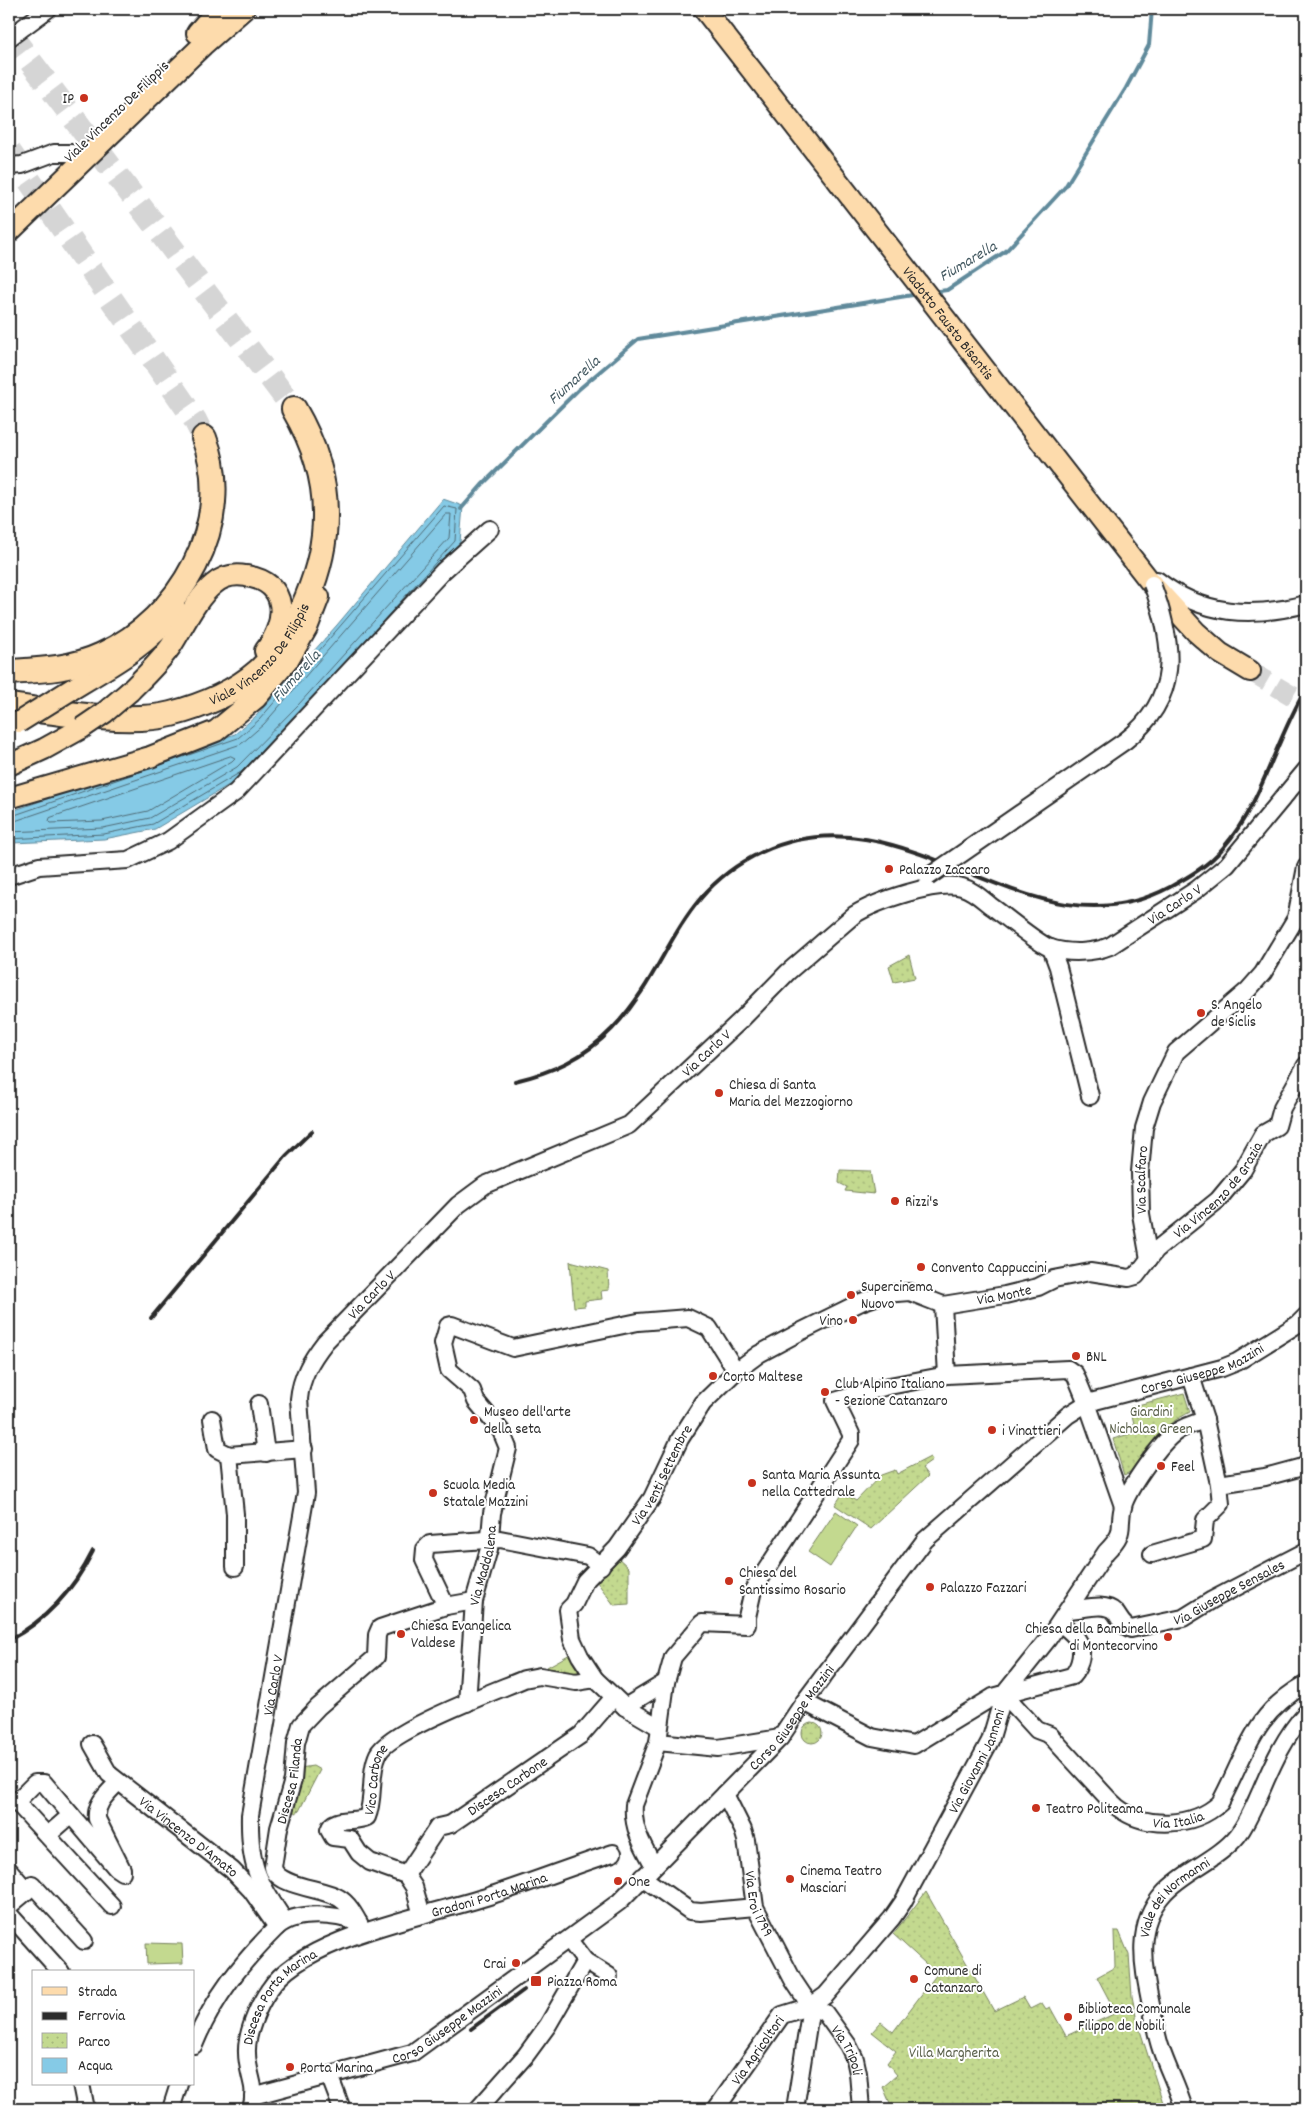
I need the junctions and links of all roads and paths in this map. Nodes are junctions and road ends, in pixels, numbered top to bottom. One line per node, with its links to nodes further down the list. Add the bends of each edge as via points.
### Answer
1 (48, 9): 7 (street)
2 (218, 9): 9 (main road)
3 (224, 9): 9 (main road, Viale Vincenzo De Filippis)
4 (234, 9): 9 (main road, Viale Vincenzo De Filippis)
5 (244, 9): 9 (main road, Viale Vincenzo De Filippis)
6 (704, 9): 18 (main road, Viadotto Fausto Bisantis)
7 (25, 15): 8 (street)
8 (9, 38)
9 (200, 39): 10 (main road, Viale Vincenzo De Filippis); 13 (main road, Viale Vincenzo De Filippis)
10 (72, 153): 11 (street, via 54,153 22,165); 12 (main road, Viale Vincenzo De Filippis)
11 (9, 166)
12 (9, 213)
13 (9, 232)
14 (294, 409): 16 (highway, Viale Vincenzo De Filippis)
15 (206, 444): 22 (highway, via 214,484 211,516 194,567 174,598 135,636 102,656 52,670); 24 (main road, bridge, via 217,484 216,518 206,554 188,592 164,626 118,662)
16 (313, 447): 24 (highway, Viale Vincenzo De Filippis, via 325,512 317,569 290,631 259,670 218,697 156,716); 27 (main road, via 328,484 332,506 331,540 322,590 290,659 256,698 216,731 150,757)
17 (490, 529): 29 (street, via 443,571 236,792 168,842 128,860 39,866)
18 (1129, 554): 19 (main road, Viadotto Fausto Bisantis); 20 (street, via 1173,593 1190,602 1246,614)
19 (1152, 584): 21 (main road, Viadotto Fausto Bisantis, via 1196,632 1220,653); 30 (street, bridge, via 1165,620 1169,661 1166,685 1146,723 1125,741)
20 (1306, 604)
21 (1250, 671)
22 (9, 672)
23 (9, 698): 25 (main road, bridge, via 97,707 140,709 168,706 198,696 239,675 259,658 278,631 282,611 280,600 273,589 261,580 244,575 229,576 214,584 170,648 130,691 104,713 82,728)
24 (12, 719)
25 (9, 765)
26 (1306, 770): 31 (street, Via Carlo V, via 1242,850 1196,890 1110,946 1093,952)
27 (9, 798)
28 (1306, 867): 34 (street, Via Scalfaro, via 1296,918 1256,982 1176,1052 1152,1102 1144,1128 1140,1172 1141,1214)
29 (9, 876)
30 (894, 898): 31 (street, Via Carlo V, via 939,886 953,886 972,892); 44 (street, Via Carlo V, via 872,904 854,915 788,972 629,1125 485,1185 458,1205 316,1352 304,1374 299,1399)
31 (1051, 948): 33 (street)
32 (1306, 1065): 34 (street, Via Vincenzo de Grazia, via 1282,1108 1277,1126 1263,1134 1243,1170 1218,1200)
33 (1090, 1096)
34 (1148, 1259): 35 (street, Via Monte, via 1139,1274 1129,1278 1090,1272 1054,1279 1038,1287 1005,1295)
35 (943, 1305): 37 (street, Via venti Settembre, via 910,1292 884,1294 802,1330); 38 (street)
36 (1306, 1316): 39 (street, Corso Giuseppe Mazzini, via 1292,1329 1237,1362)
37 (736, 1371): 50 (street, Via Maddalena, via 709,1328 694,1319 638,1322 513,1348 449,1325 443,1343 449,1370 472,1390 476,1401 501,1431 507,1445 492,1513); 53 (street, Via venti Settembre, via 703,1403 680,1439 652,1498)
38 (947, 1375): 41 (street, via 1064,1368 1075,1374); 60 (street, via 884,1387 835,1401 851,1440 753,1590 747,1625 702,1623 673,1657)
39 (1191, 1376): 41 (street, Corso Giuseppe Mazzini); 43 (street)
40 (259, 1404): 45 (street)
41 (1087, 1404): 49 (street); 64 (street, Corso Giuseppe Mazzini, via 1068,1415 925,1540)
42 (212, 1419): 46 (street, via 217,1449)
43 (1205, 1420): 48 (street); 49 (street, via 1178,1430 1165,1442 1134,1484)
44 (304, 1449): 45 (street); 84 (street, Via Carlo V, via 304,1509 250,1815 255,1870)
45 (266, 1453): 46 (street)
46 (229, 1455): 54 (street, via 235,1514)
47 (1306, 1466): 48 (street)
48 (1219, 1484): 52 (street, via 1221,1504 1205,1520 1202,1540)
49 (1123, 1506): 57 (street, via 1118,1540 1106,1552)
50 (490, 1539): 53 (street, via 588,1556); 55 (street, Via Maddalena); 56 (street, via 432,1544 426,1548 424,1560)
51 (1306, 1551): 57 (street, Via Giuseppe Sensales, via 1183,1618 1130,1629 1110,1608 1097,1607)
52 (1152, 1554)
53 (601, 1566): 58 (street, Via venti Settembre, via 585,1580 567,1614 572,1639)
54 (235, 1567)
55 (474, 1601): 56 (street, Discesa Filanda); 65 (street, Via Maddalena)
56 (446, 1606): 85 (street, Discesa Filanda, via 380,1628 376,1656 301,1725 296,1743 293,1780 273,1867 278,1876 339,1898 350,1909)
57 (1064, 1617): 59 (street); 59 (street, via 1080,1644 1076,1671 1065,1679)
58 (595, 1679): 63 (street, Via venti Settembre); 65 (street, via 576,1682 529,1677)
59 (1023, 1681): 62 (street)
60 (666, 1682): 63 (street, Discesa Carbone); 67 (street)
61 (1306, 1684): 62 (street, Via Italia, via 1286,1696 1265,1716 1220,1803 1199,1817 1175,1822 1136,1817 1117,1807 1050,1735 1037,1730)
62 (1004, 1694): 64 (street, via 993,1697 914,1745 872,1737); 91 (street, Via Giovanni Jannoni, via 990,1741 903,1902 826,1995)
63 (619, 1702): 67 (street, Via venti Settembre); 77 (street, Discesa Carbone, via 581,1735 451,1824 438,1828)
64 (804, 1702): 68 (street, Corso Giuseppe Mazzini)
65 (467, 1703): 77 (street, Vico Carbone, via 388,1742 375,1762 367,1818 334,1822 330,1827 331,1835 350,1839 370,1862)
66 (1306, 1713): 104 (street, Viale dei Normanni, via 1278,1753 1238,1835 1164,1893 1148,1917 1143,1967 1158,2038)
67 (659, 1734): 68 (street, Via venti Settembre, via 718,1748); 76 (street, via 633,1813)
68 (780, 1738): 71 (street, Corso Giuseppe Mazzini)
69 (92, 1744): 70 (street, Via Vincenzo D'Amato, via 109,1774)
70 (118, 1782): 72 (street, via 97,1806 96,1819 122,1872); 84 (street, Via Vincenzo D'Amato, via 232,1870)
71 (725, 1794): 76 (street, Corso Giuseppe Mazzini); 81 (street, Via Eroi 1799, via 746,1840)
72 (71, 1815): 73 (street); 73 (street, via 44,1783 35,1783 18,1800)
73 (48, 1835): 80 (street)
74 (613, 1853): 83 (street, Gradoni Porta Marina, via 494,1895)
75 (9, 1870): 79 (street, via 27,1891)
76 (648, 1872): 81 (street, via 690,1911); 86 (street, Corso Giuseppe Mazzini, via 619,1902)
77 (406, 1875): 83 (street, via 414,1887)
78 (32, 1884): 87 (street)
79 (9, 1906)
80 (112, 1906)
81 (755, 1907): 91 (street, Via Eroi 1799)
82 (9, 1914): 89 (street)
83 (422, 1915): 85 (street, Gradoni Porta Marina)
84 (281, 1924): 85 (street, via 324,1916 350,1919); 92 (street, via 250,1954 222,1989)
85 (360, 1928): 96 (street, Discesa Porta Marina, via 298,1961 269,1990 248,2042)
86 (569, 1940): 88 (street); 93 (street, Corso Giuseppe Mazzini, via 412,2053)
87 (84, 1941)
88 (584, 1961): 90 (street); 100 (street, via 548,2025)
89 (59, 1970)
90 (608, 1976)
91 (810, 2006): 101 (street, Via Agricoltori, via 782,2015); 102 (street); 103 (street, Via Tripoli, via 825,2013 855,2059)
92 (195, 2042)
93 (329, 2075): 96 (street, Corso Giuseppe Mazzini); 99 (street)
94 (81, 2086): 97 (street)
95 (178, 2086): 98 (street)
96 (252, 2103)
97 (86, 2109)
98 (171, 2109)
99 (342, 2109)
100 (478, 2109)
101 (716, 2109)
102 (795, 2109)
103 (861, 2109)
104 (1184, 2109)

